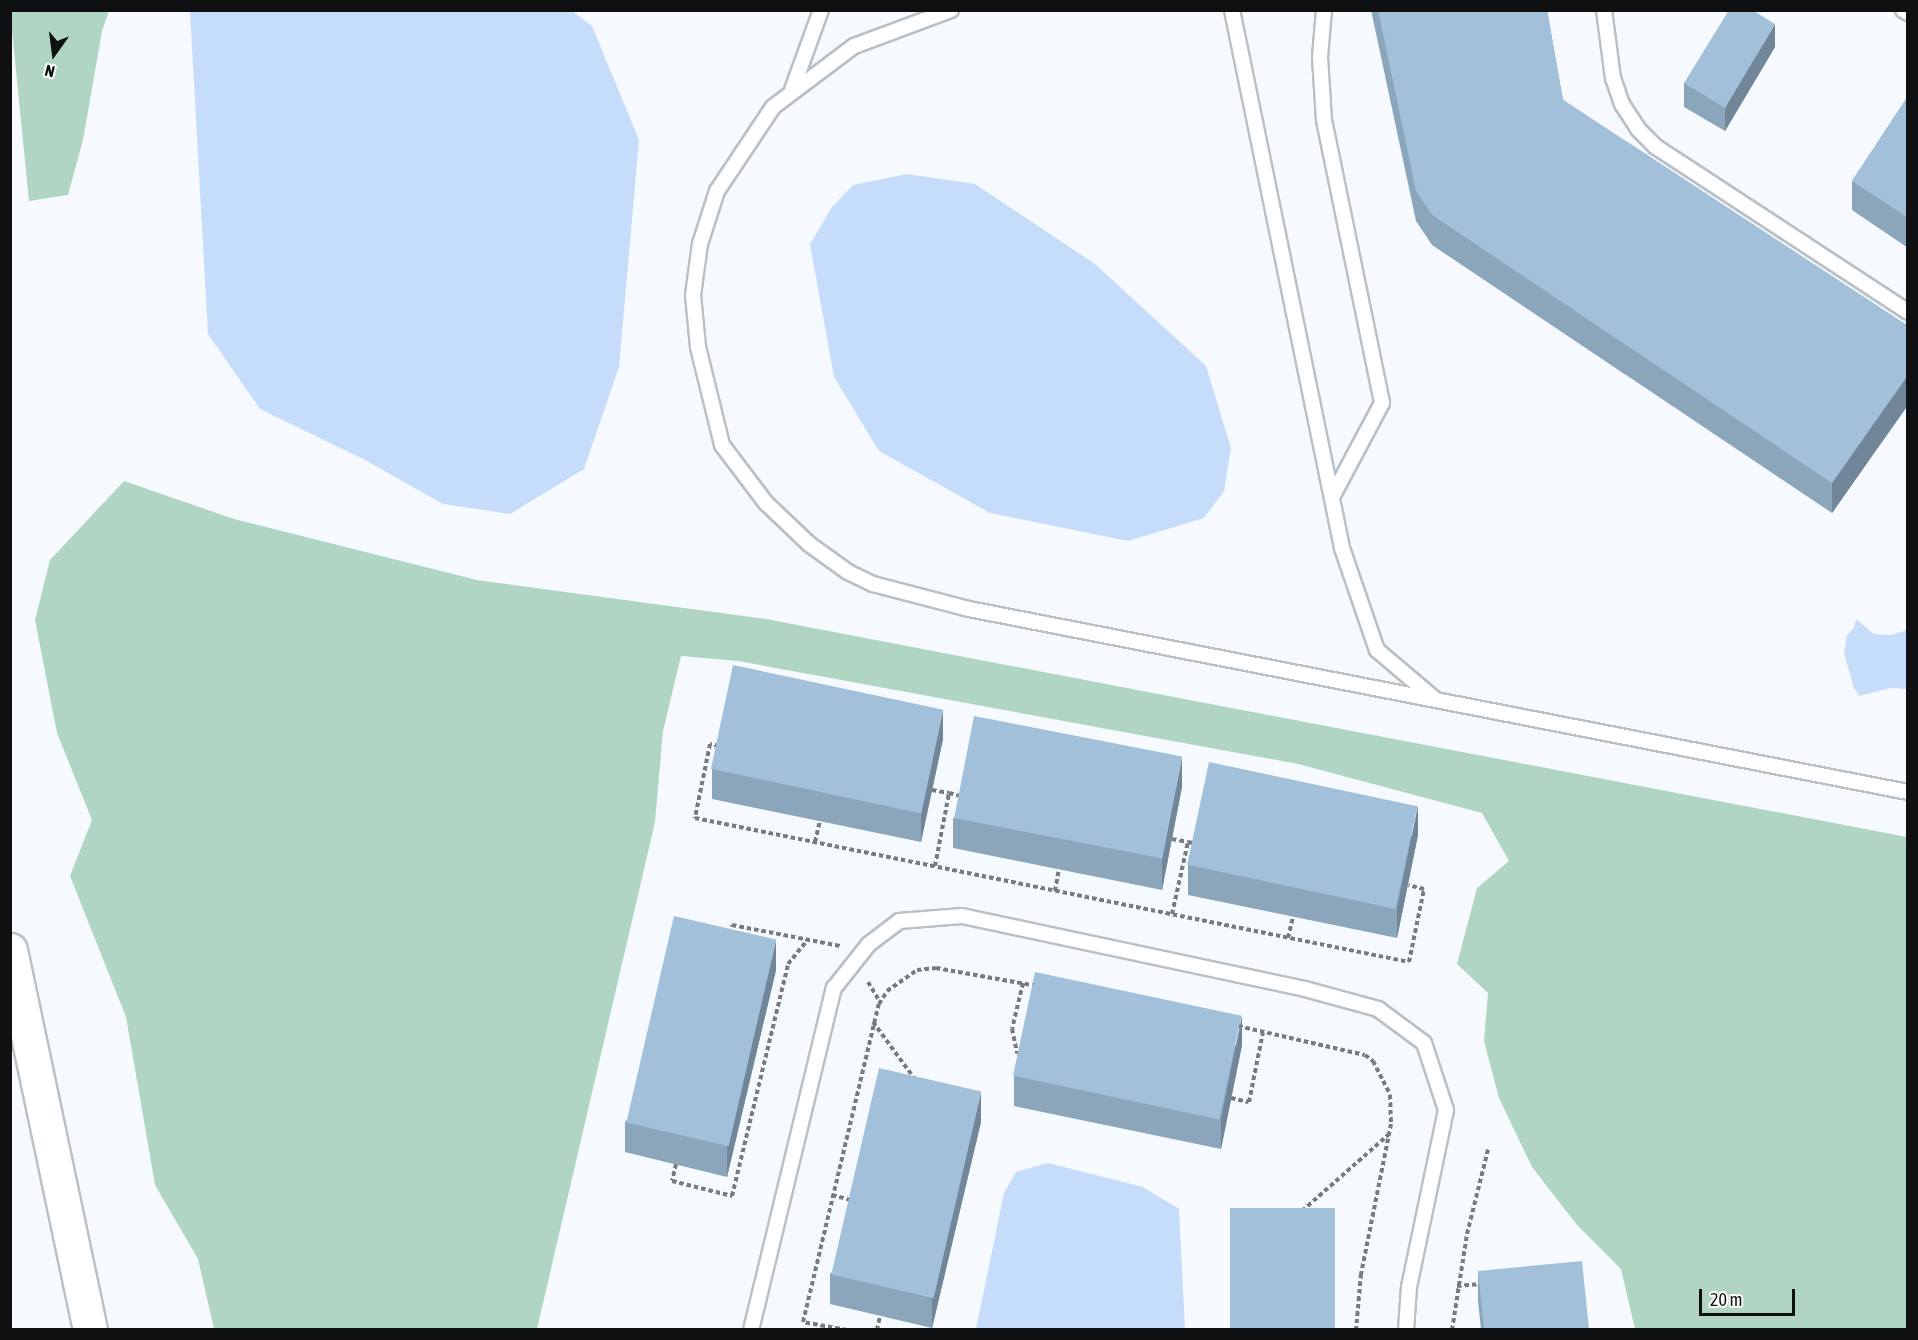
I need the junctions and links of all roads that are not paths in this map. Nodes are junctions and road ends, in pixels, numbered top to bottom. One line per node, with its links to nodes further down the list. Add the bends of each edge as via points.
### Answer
1 (821, 10): 8 (lane)
2 (951, 10): 8 (lane, via 854,46)
3 (1232, 10): 10 (lane)
4 (1604, 10): 9 (lane, via 1613,78 1638,129 1656,147)
5 (1903, 10): 7 (lane)
6 (1320, 13): 10 (lane, via 1324,120 1382,403)
7 (1908, 13)
8 (792, 90): 11 (lane, via 773,107 717,191 700,244 693,295 698,347 722,445 766,503 808,544 848,572 896,591 969,609)
9 (1908, 312)
10 (1332, 497): 11 (lane, via 1342,548 1377,650)
11 (1437, 701): 12 (lane)
12 (1908, 792)
13 (10, 950): 14 (highway)
14 (90, 1329)
15 (751, 1329): 16 (lane, via 834,988 868,944 899,921 962,916 1305,989 1378,1010 1424,1043 1446,1110 1409,1287)
16 (1406, 1329)

